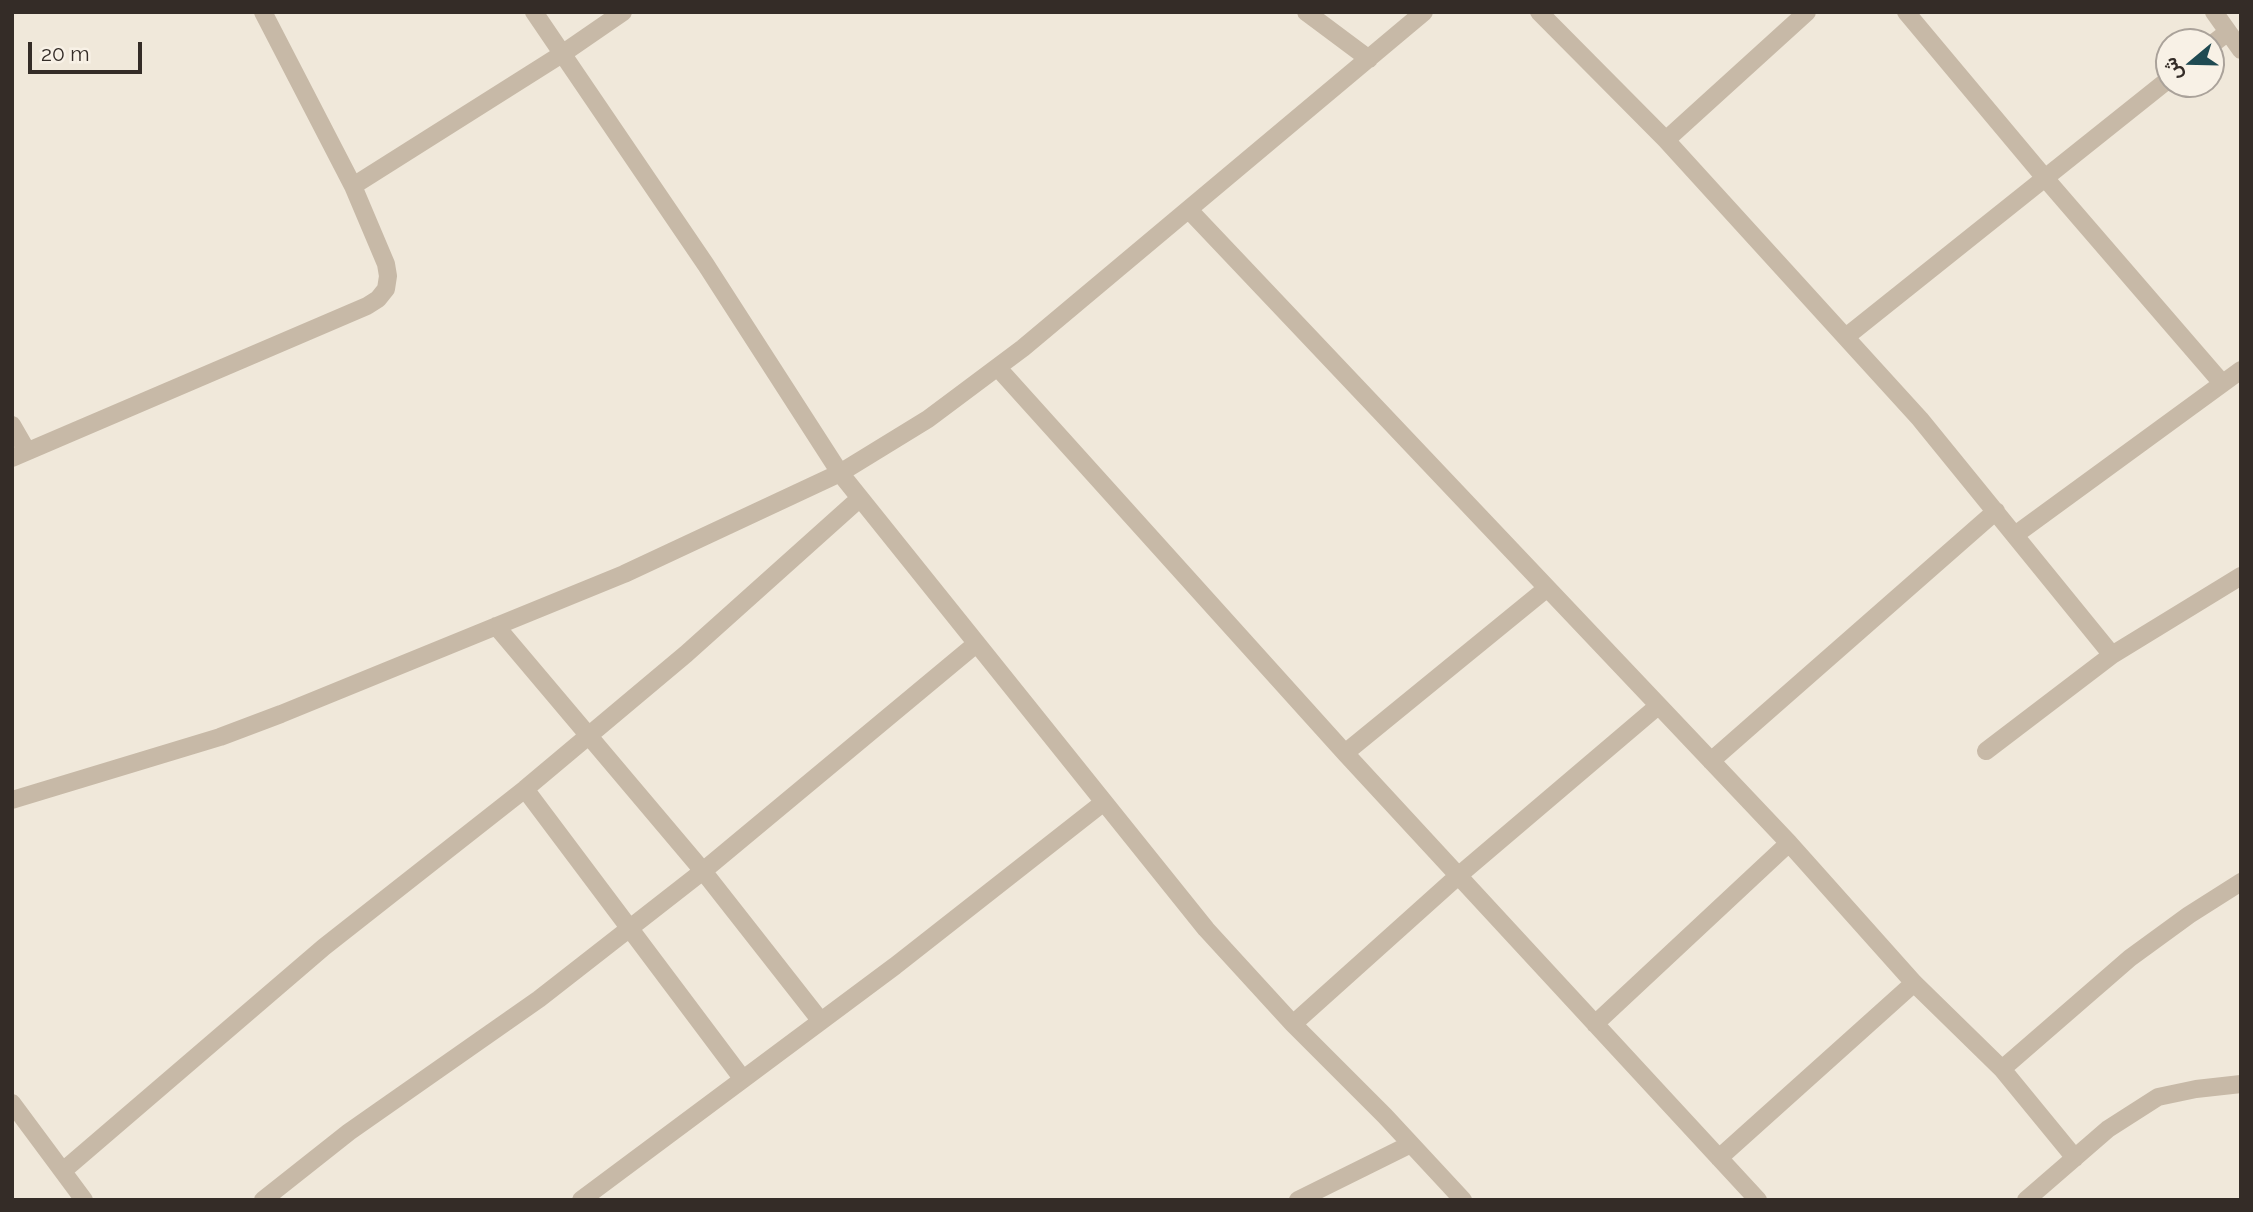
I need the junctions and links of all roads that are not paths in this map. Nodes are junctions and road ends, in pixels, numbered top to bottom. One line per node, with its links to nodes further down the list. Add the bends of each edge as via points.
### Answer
1 (263, 12): 18 (street)
2 (534, 12): 13 (street)
3 (622, 12): 13 (street)
4 (1306, 12): 14 (street)
5 (1424, 12): 14 (street)
6 (1539, 12): 16 (street)
7 (1808, 12): 16 (street)
8 (1906, 12): 17 (street)
9 (2214, 12): 10 (street)
10 (2228, 32): 11 (street); 12 (street)
11 (2225, 34)
12 (2241, 50)
13 (562, 54): 18 (street); 26 (street, via 706,265)
14 (1369, 59): 19 (street)
15 (2155, 90): 17 (street)
16 (1666, 140): 20 (street)
17 (2045, 178): 20 (street); 23 (street)
18 (353, 186): 25 (street, via 386,264 386,289 378,299)
19 (1190, 211): 21 (street); 31 (street)
20 (1847, 336): 28 (street)
21 (998, 368): 26 (street, via 928,419); 38 (street)
22 (2241, 370): 23 (street)
23 (2222, 383): 29 (street)
24 (12, 425): 25 (street)
25 (19, 454)
26 (839, 473): 27 (street); 32 (street, via 624,574)
27 (859, 499): 33 (street); 36 (street)
28 (1996, 511): 29 (street); 39 (street)
29 (2015, 535): 34 (street)
30 (2241, 576): 34 (street)
31 (1546, 589): 35 (street); 38 (street)
32 (496, 626): 36 (street); 41 (street, via 220,737)
33 (976, 644): 42 (street); 44 (street)
34 (2112, 655): 37 (street)
35 (1658, 706): 39 (street); 45 (street)
36 (589, 735): 40 (street); 44 (street)
37 (1986, 751)
38 (1345, 753): 45 (street)
39 (1710, 761): 43 (street)
40 (525, 789): 47 (street); 59 (street, via 324,947)
41 (12, 800)
42 (1104, 802): 49 (street); 50 (street, via 1206,929)
43 (1789, 843): 48 (street); 51 (street)
44 (703, 871): 47 (street); 49 (street)
45 (1458, 876): 50 (street); 51 (street)
46 (2241, 881): 52 (street, via 2130,958)
47 (630, 928): 53 (street); 61 (street)
48 (1914, 983): 52 (street); 57 (street)
49 (820, 1020): 53 (street)
50 (1293, 1024): 56 (street)
51 (1595, 1024): 57 (street)
52 (2002, 1069): 58 (street)
53 (742, 1078): 62 (street)
54 (2241, 1084): 58 (street, via 2158,1097 2108,1129)
55 (12, 1102): 59 (street)
56 (1411, 1144): 63 (street); 64 (street)
57 (1719, 1158): 65 (street)
58 (2075, 1158): 66 (street)
59 (64, 1170): 60 (street)
60 (83, 1200)
61 (263, 1200)
62 (581, 1200)
63 (1298, 1200)
64 (1463, 1200)
65 (1758, 1200)
66 (2026, 1200)

